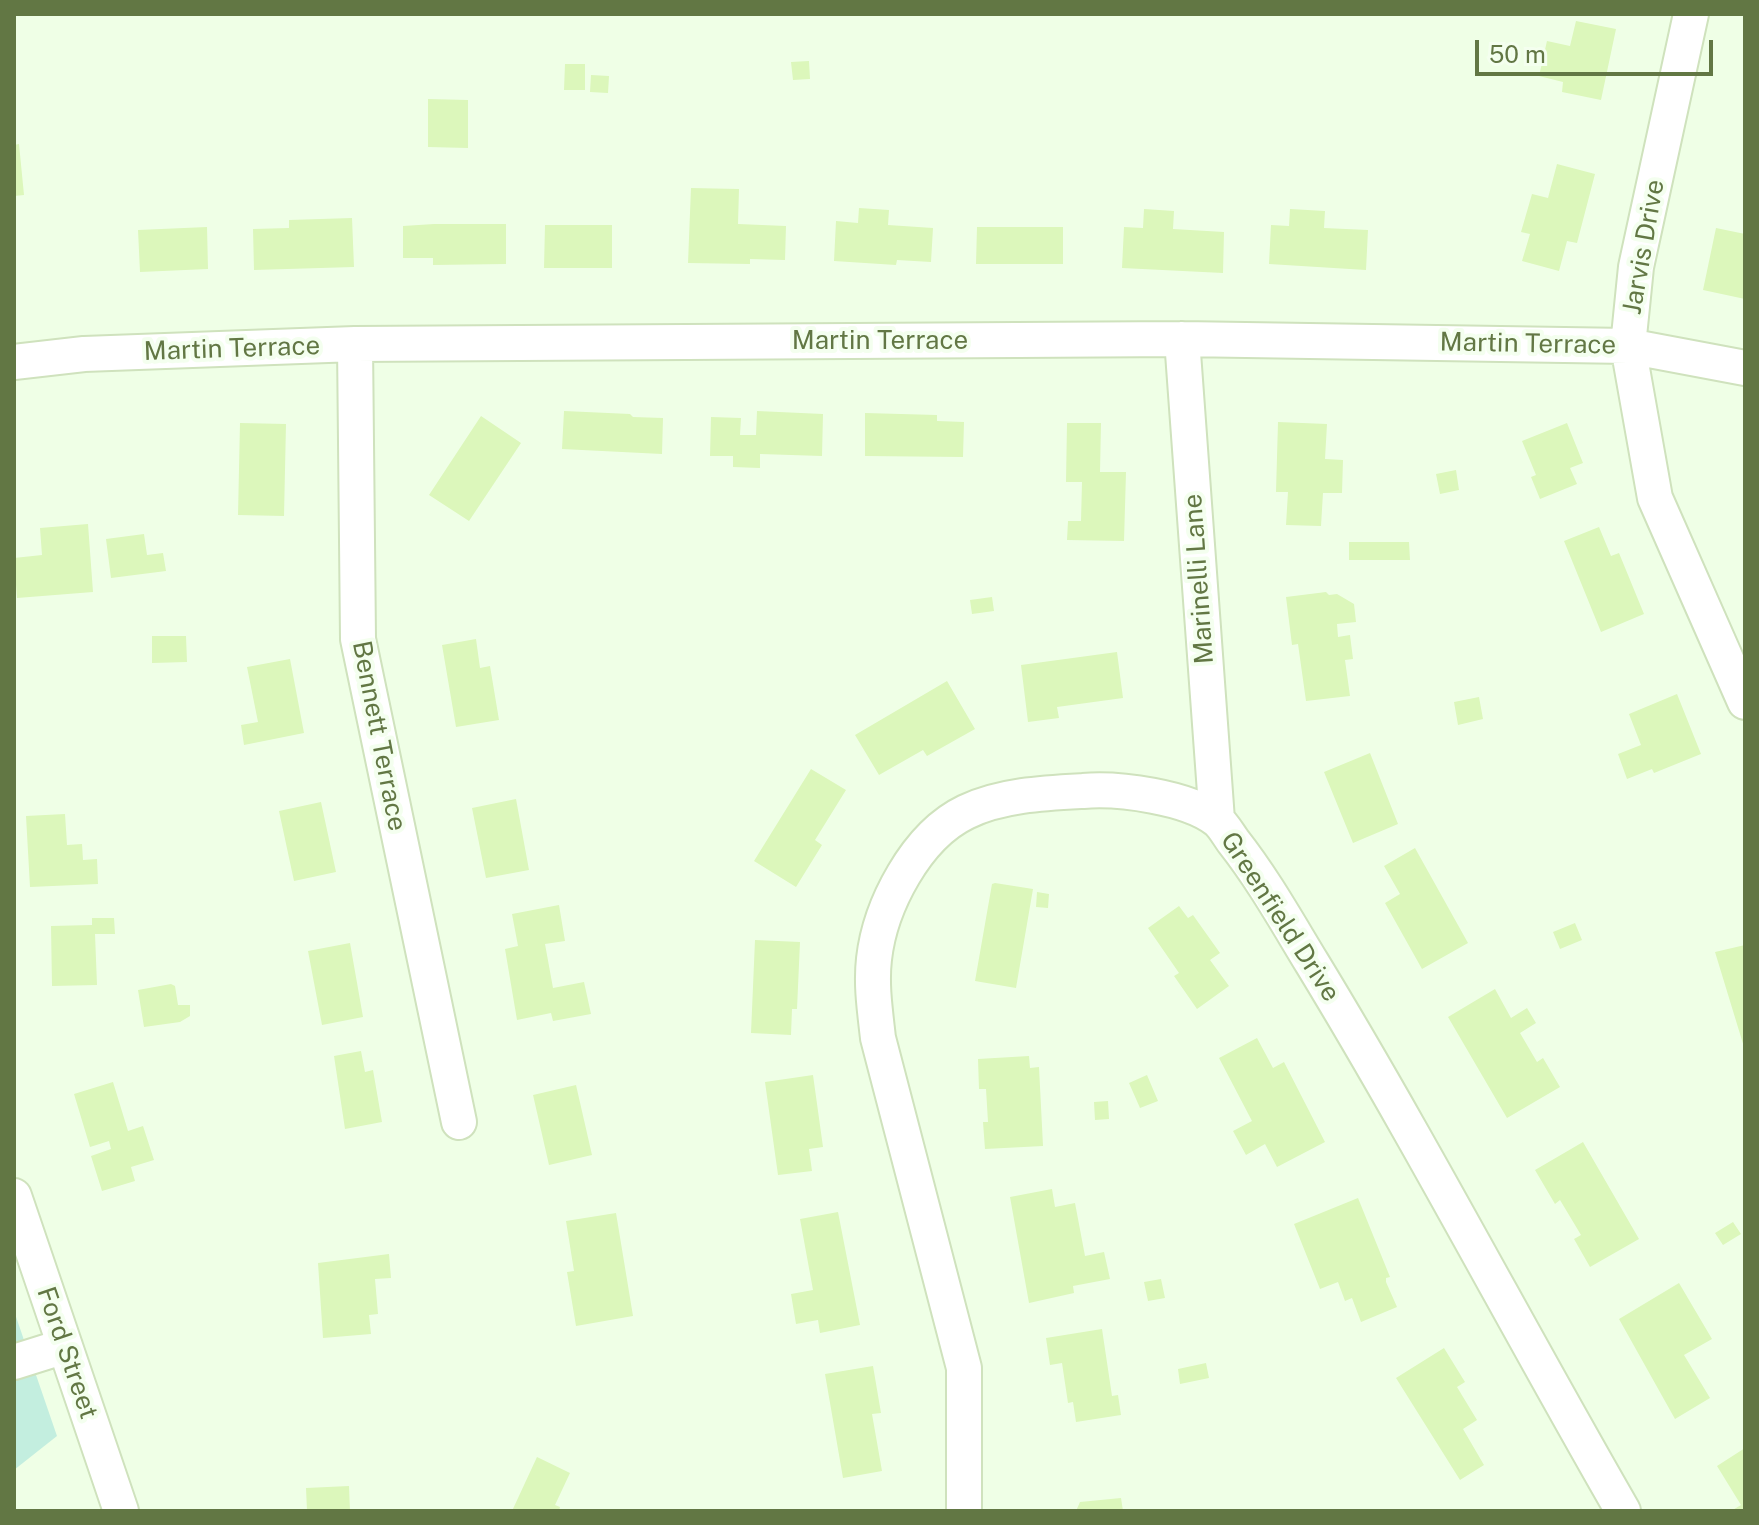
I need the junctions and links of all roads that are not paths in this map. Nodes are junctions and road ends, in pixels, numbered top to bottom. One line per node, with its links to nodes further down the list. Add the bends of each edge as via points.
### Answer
1 (1691, 14): 4 (street, Jarvis Drive, via 1636,267)
2 (1182, 339): 3 (street, Martin Terrace); 4 (street, Martin Terrace); 8 (street, Marinelli Lane)
3 (355, 344): 5 (street, Martin Terrace, via 84,354); 9 (street, Bennett Terrace, via 358,639)
4 (1628, 346): 6 (street, Martin Terrace); 7 (street, Jarvis Drive, via 1655,498)
5 (14, 362)
6 (1745, 368)
7 (1745, 702)
8 (1217, 820): 14 (street, Greenfield Drive, via 1184,804 1100,789 1033,794 965,813 910,863 879,931 873,996 878,1038 964,1368); 15 (street, Greenfield Drive, via 1251,863 1337,1004)
9 (459, 1122)
10 (14, 1196): 11 (street, Ford Street)
11 (65, 1346): 12 (street); 13 (street, Ford Street)
12 (14, 1362)
13 (121, 1511)
14 (964, 1511)
15 (1623, 1511)

